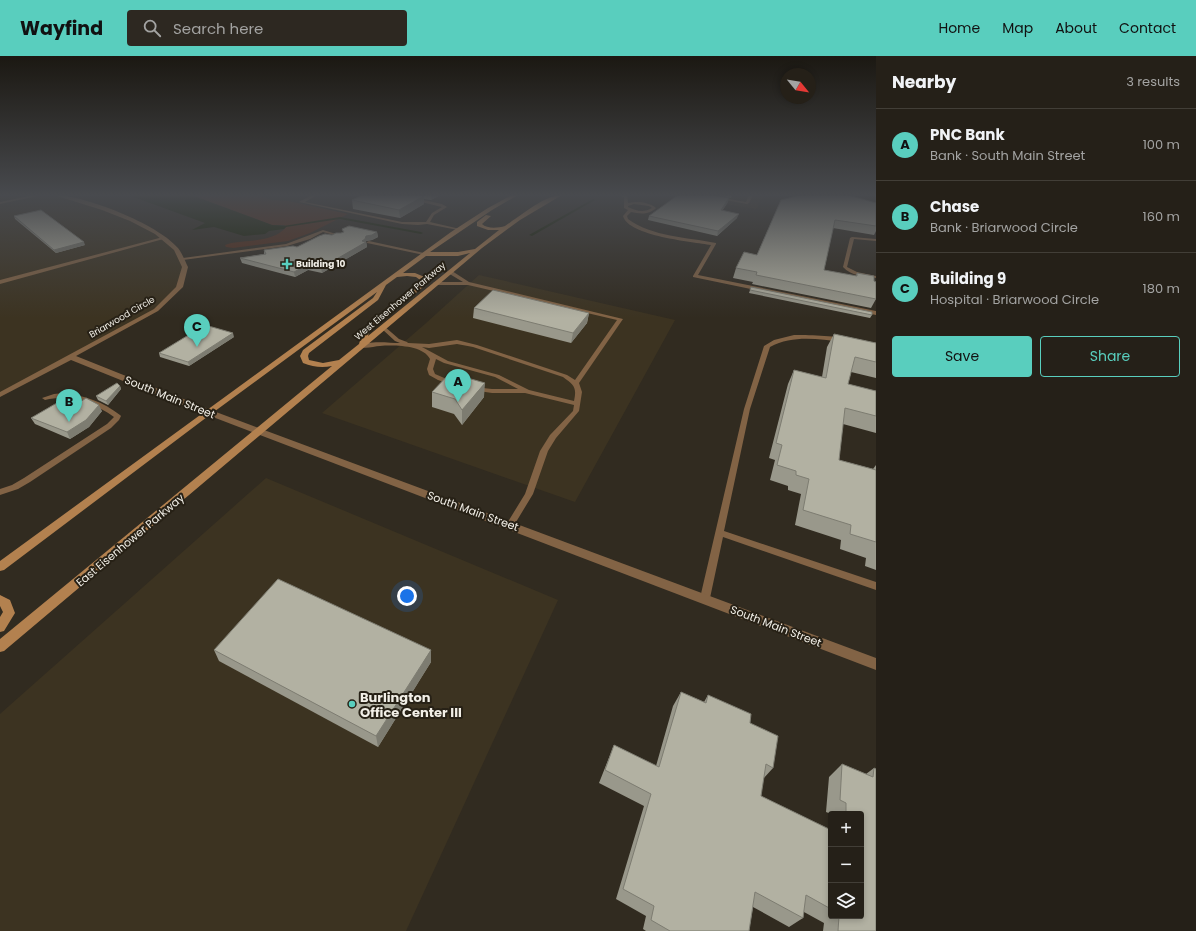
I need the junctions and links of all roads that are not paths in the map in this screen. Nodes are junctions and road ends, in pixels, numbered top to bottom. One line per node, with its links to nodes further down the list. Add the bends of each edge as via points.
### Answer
1 (161, 236): 6 (street)
2 (312, 236): 11 (lane, via 287,245)
3 (450, 236): 10 (main road, West Eisenhower Parkway)
4 (493, 236): 9 (main road, West Eisenhower Parkway)
5 (669, 236): 19 (lane, via 714,244 695,276)
6 (165, 238): 11 (street); 15 (lane)
7 (876, 240): 14 (lane, via 852,238 845,267 854,273)
8 (369, 242): 10 (lane)
9 (480, 246): 10 (main road, via 458,254); 12 (main road, West Eisenhower Parkway)
10 (424, 254): 13 (main road, West Eisenhower Parkway)
11 (183, 259): 25 (street, Briarwood Circle, via 185,269 182,280 176,292 165,304)
12 (450, 272): 17 (lane); 18 (main road, West Eisenhower Parkway)
13 (396, 275): 16 (main road, West Eisenhower Parkway); 22 (main road, via 421,276 426,282 366,331)
14 (876, 277)
15 (0, 282)
16 (385, 282): 26 (main road, via 376,299 304,356 306,361 313,365 321,366); 34 (main road, West Eisenhower Parkway)
17 (468, 283): 18 (lane); 27 (lane, via 620,319)
18 (435, 284): 20 (main road, West Eisenhower Parkway)
19 (876, 313)
20 (384, 328): 22 (main road, West Eisenhower Parkway); 23 (lane, via 397,340)
21 (848, 341): 38 (lane, via 803,336 779,339 767,346 747,409)
22 (362, 346): 23 (lane); 26 (main road, West Eisenhower Parkway)
23 (412, 346): 24 (lane); 27 (lane, via 456,342 475,346 565,376)
24 (431, 355): 28 (lane, via 432,374); 30 (lane, via 446,362 497,376)
25 (71, 357): 31 (street, Briarwood Circle); 34 (street, South Main Street)
26 (343, 361): 35 (main road, West Eisenhower Parkway)
27 (576, 383): 33 (lane, via 579,392)
28 (462, 386)
29 (469, 388): 30 (lane, via 487,392)
30 (527, 391): 33 (lane)
31 (0, 395)
32 (45, 398): 36 (lane, via 60,394 73,395 118,416 108,426 27,480)
33 (578, 404): 37 (lane, via 571,419 553,437 544,451 531,488)
34 (208, 412): 35 (street, South Main Street); 39 (main road)
35 (259, 432): 37 (street, South Main Street); 44 (main road, East Eisenhower Parkway)
36 (0, 492)
37 (510, 525): 41 (street, South Main Street)
38 (720, 533): 40 (lane); 41 (lane)
39 (0, 567)
40 (876, 586)
41 (705, 598): 45 (street, South Main Street)
42 (0, 600): 43 (main road, via 6,604 9,613)
43 (0, 626)
44 (0, 647)
45 (876, 664)

